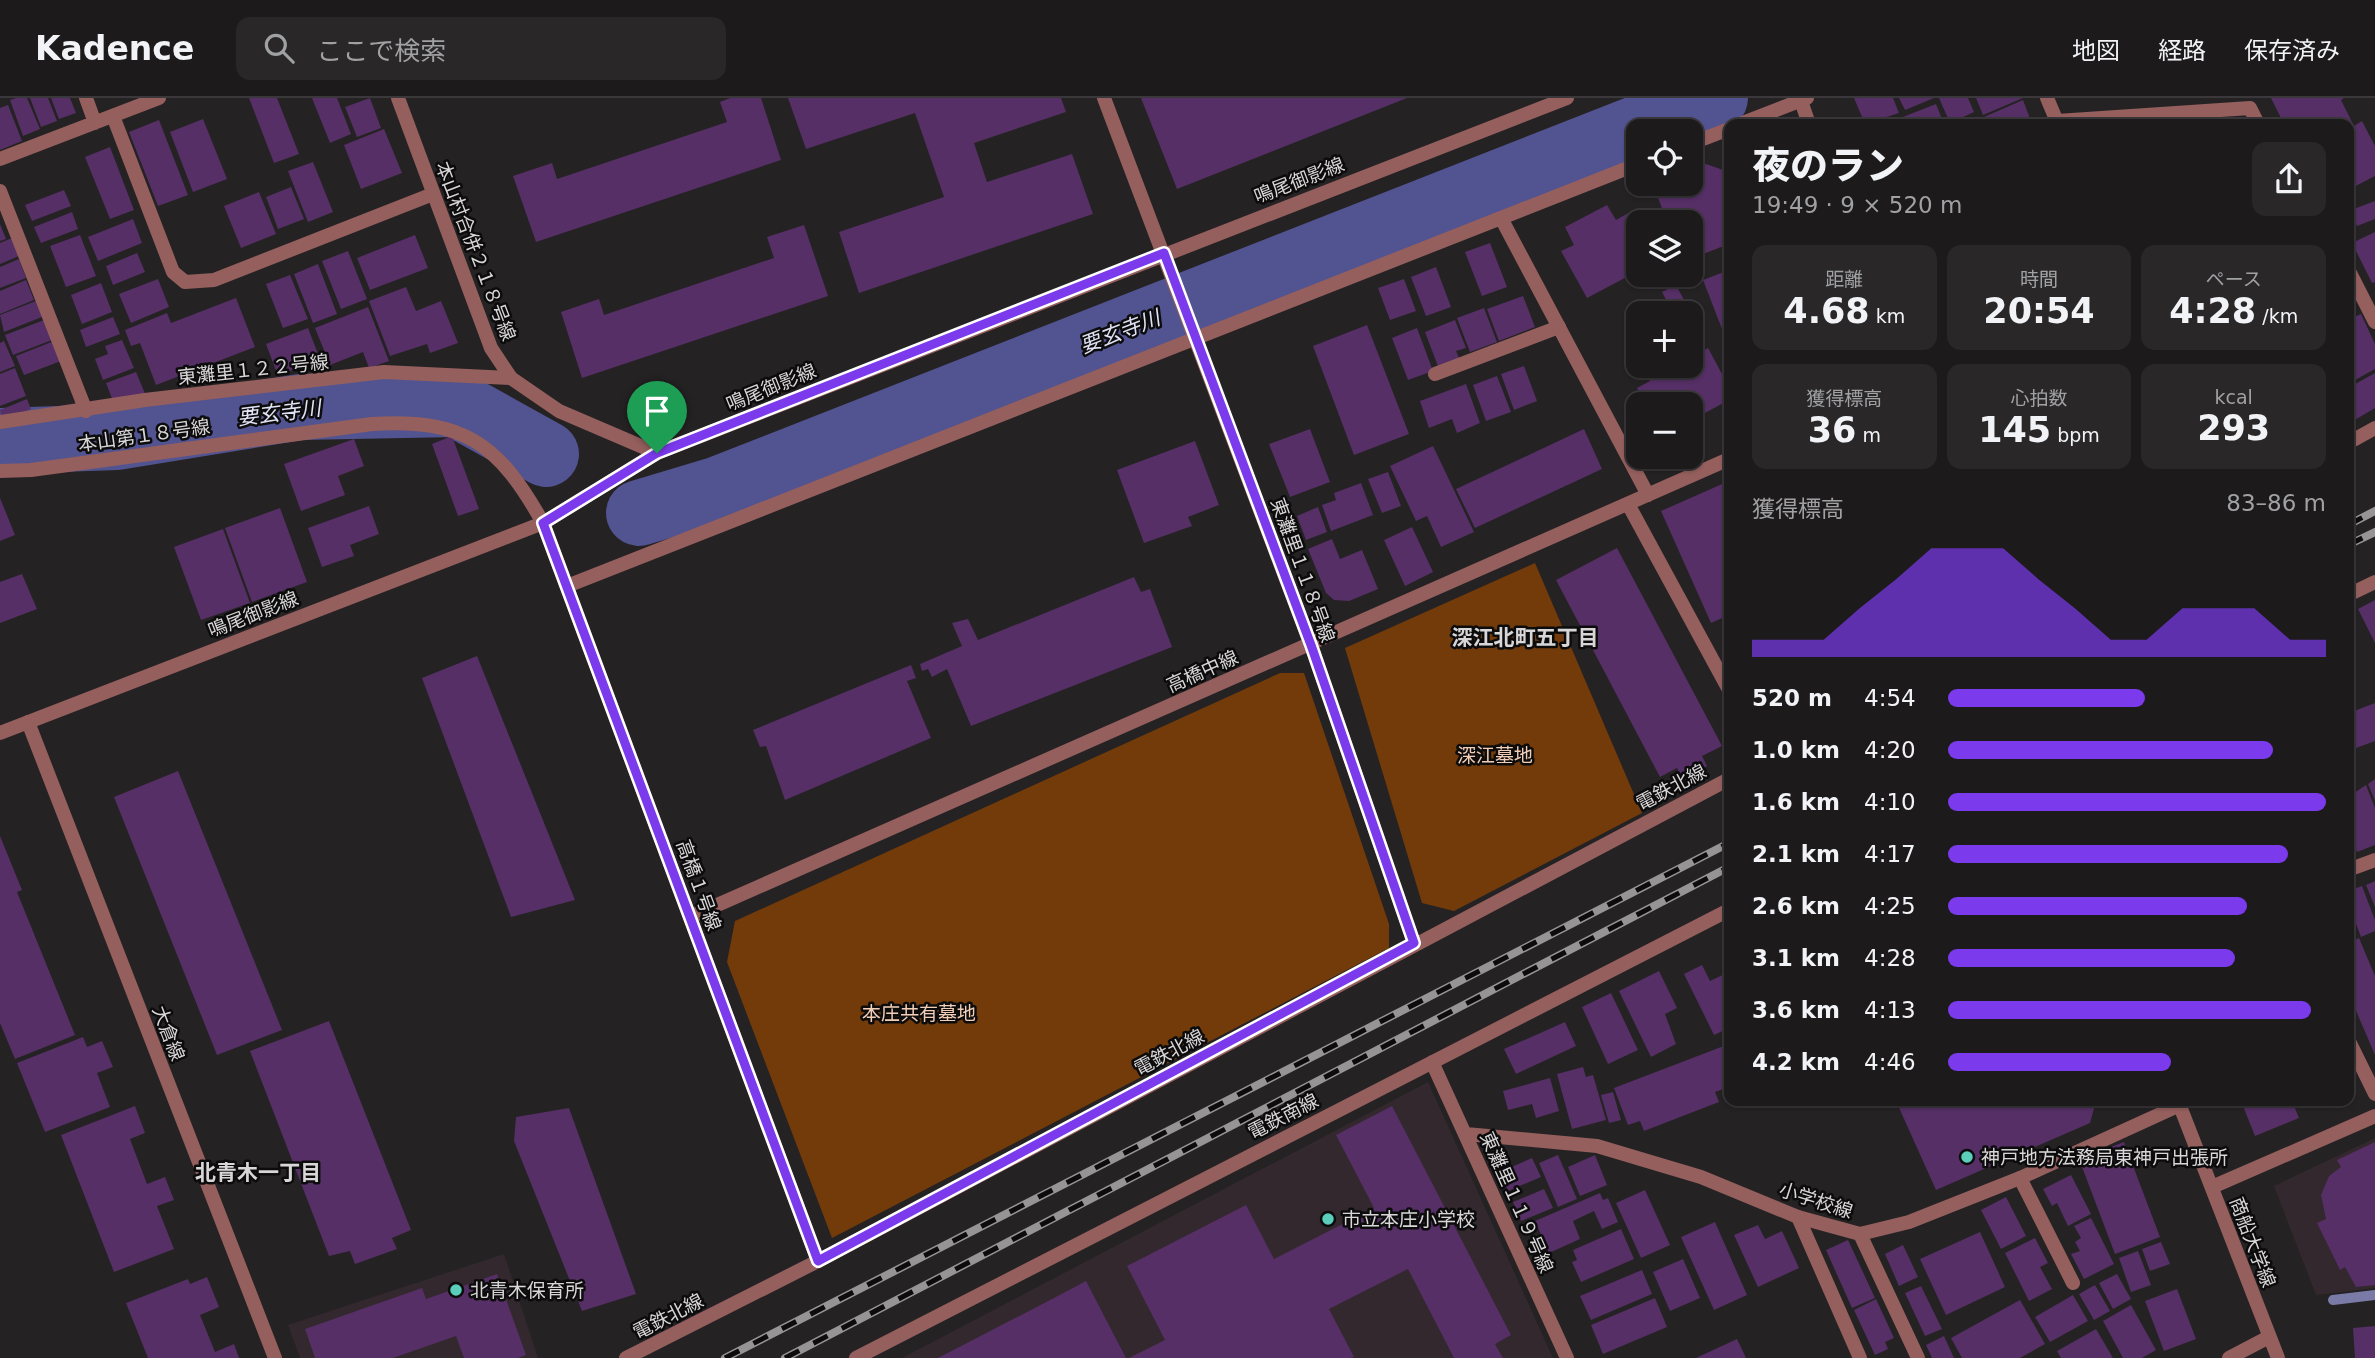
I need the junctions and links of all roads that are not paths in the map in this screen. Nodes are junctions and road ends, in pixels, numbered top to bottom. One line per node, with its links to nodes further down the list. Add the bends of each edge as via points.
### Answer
1 (86, 98): 14 (street)
2 (159, 98): 8 (street)
3 (398, 98): 20 (street, 本山村合併２１８号線)
4 (1104, 98): 22 (street, 東灘里１１８号線)
5 (1567, 98): 22 (street, 鳴尾御影線)
6 (2047, 98): 11 (street)
7 (1803, 99): 9 (street); 10 (street)
8 (113, 116): 14 (street); 20 (street, via 173,272 185,282 214,280)
9 (1753, 119)
10 (1808, 119)
11 (2056, 119)
12 (2109, 119): 13 (street, via 2250,108)
13 (2256, 119)
14 (94, 123): 17 (street)
15 (1724, 131): 16 (street)
16 (1703, 139)
17 (0, 159)
18 (1626, 169): 21 (street)
19 (0, 191): 29 (street)
20 (433, 194): 28 (street, 本山村合併２１８号線, via 491,348)
21 (1501, 218): 25 (street); 26 (street)
22 (1164, 253): 26 (street, 東灘里１１８号線); 33 (street, 鳴尾御影線)
23 (2354, 295): 24 (street)
24 (2375, 322)
25 (1559, 327): 27 (street); 36 (street)
26 (1194, 332): 40 (street); 42 (street, 東灘里１１８号線)
27 (1435, 374)
28 (511, 378): 29 (street, 東灘里１２２号線, via 384,372); 33 (street, 本山村合併２１８号線, via 559,411)
29 (86, 411): 30 (street, 東灘里１２２号線)
30 (0, 422)
31 (2375, 428): 32 (street)
32 (2354, 440)
33 (657, 453): 38 (street, 鳴尾御影線)
34 (1724, 461): 36 (street, 高橋中線)
35 (0, 471): 38 (street, 本山第１８号線, via 414,421 458,431 494,454 520,481)
36 (1648, 495): 37 (street, 高橋中線)
37 (1628, 504): 42 (street, 高橋中線); 43 (street)
38 (543, 523): 40 (street, 高橋１号線); 44 (street, 鳴尾御影線)
39 (2375, 582): 41 (street)
40 (567, 586): 50 (street, 高橋１号線)
41 (2354, 592)
42 (1311, 645): 50 (street, 高橋中線); 51 (street, 東灘里１１８号線)
43 (1724, 681)
44 (28, 722): 45 (street, 鳴尾御影線); 66 (street, 大倉線)
45 (0, 733)
46 (1724, 782): 51 (street, 電鉄北線)
47 (2375, 860): 48 (street)
48 (2354, 868)
49 (1724, 913): 53 (street, 電鉄南線)
50 (690, 918): 63 (street, 高橋１号線)
51 (1414, 943): 63 (street, 電鉄北線)
52 (2354, 1051): 54 (street)
53 (1432, 1062): 58 (street, 東灘里１１９号線); 68 (street, 電鉄南線)
54 (2375, 1094)
55 (2173, 1106): 59 (street, 小学校線)
56 (2180, 1106): 60 (street, 商船大学線)
57 (2375, 1116): 60 (street)
58 (1465, 1134): 61 (street, 小学校線, via 1597,1146 1700,1177); 69 (street, 東灘里１１９号線)
59 (2020, 1178): 62 (street, 小学校線, via 1909,1222); 64 (street)
60 (2212, 1187): 65 (street, 商船大学線)
61 (1798, 1217): 62 (street, 小学校線); 70 (street)
62 (1860, 1234): 71 (street)
63 (818, 1261): 67 (street, 電鉄北線)
64 (2073, 1283)
65 (2269, 1337): 72 (street); 73 (street, 商船大学線)
66 (275, 1358)
67 (626, 1358)
68 (856, 1358)
69 (1567, 1358)
70 (1860, 1358)
71 (1918, 1358)
72 (2229, 1358)
73 (2277, 1358)

